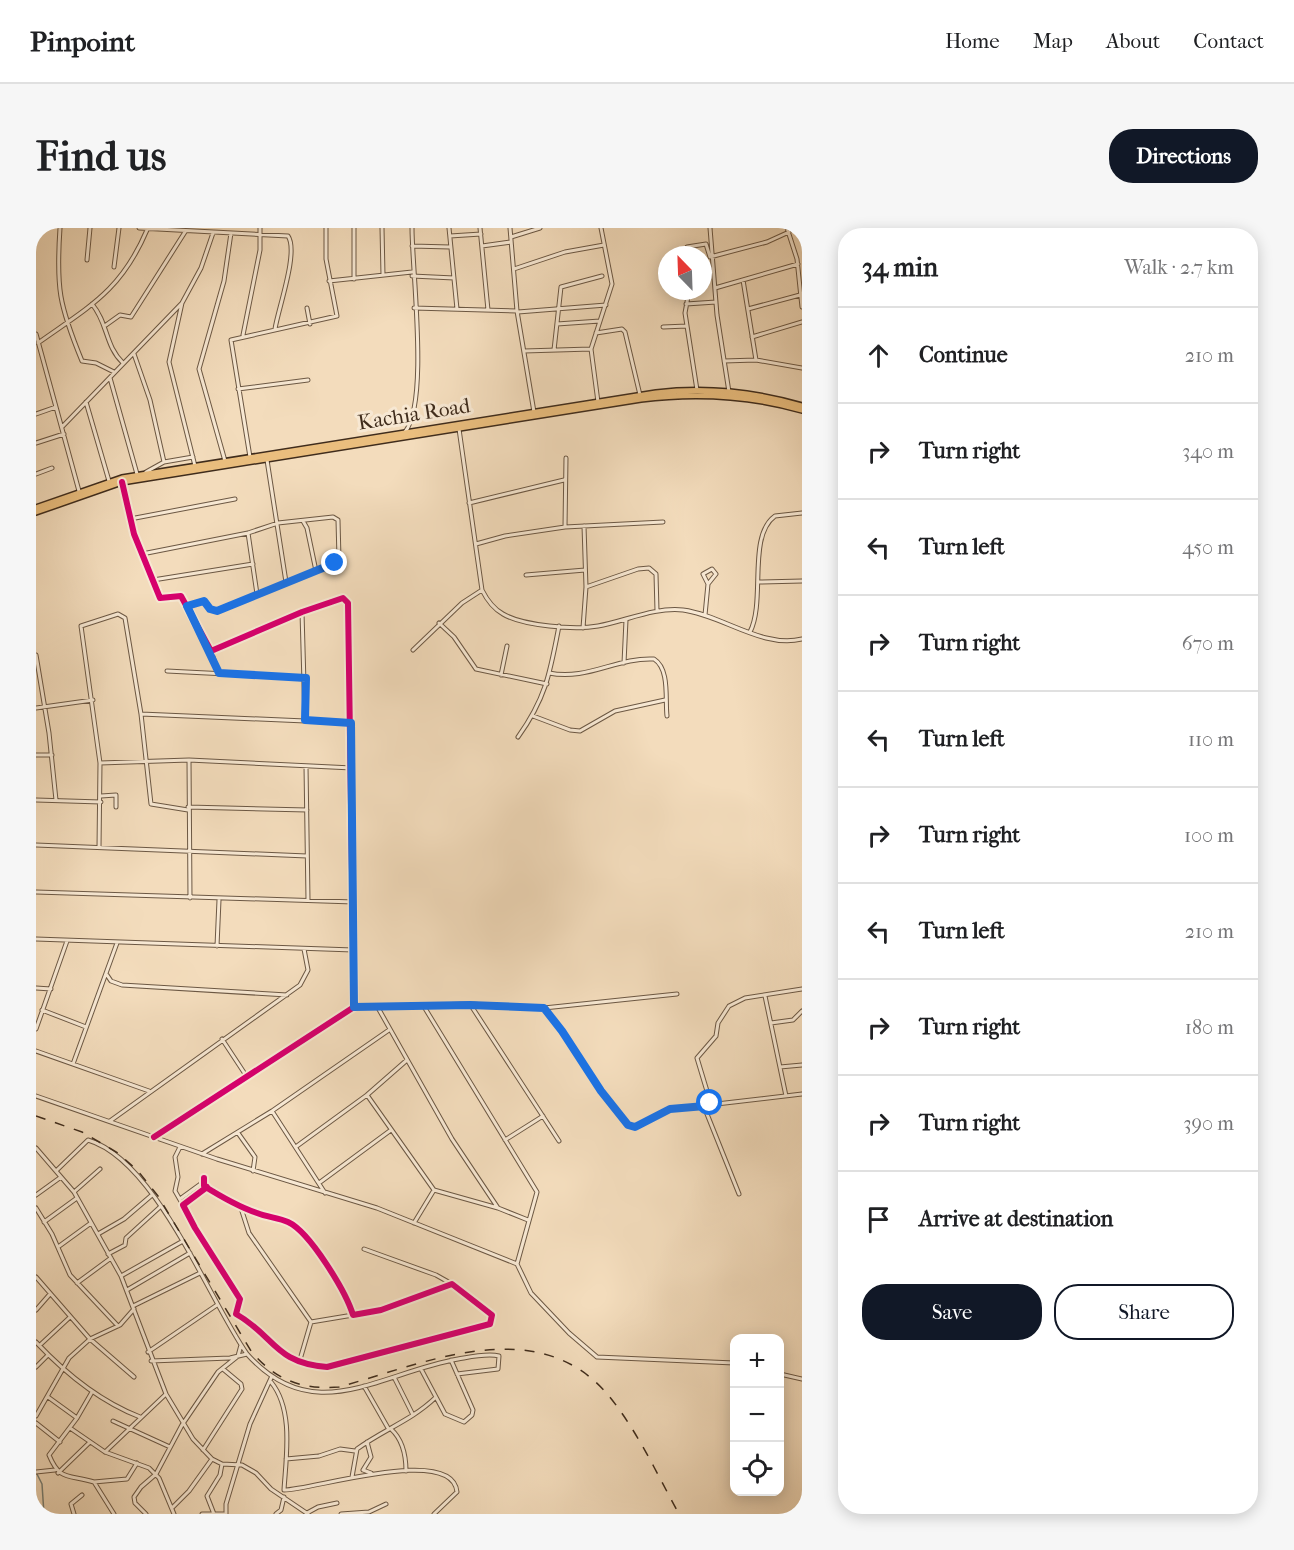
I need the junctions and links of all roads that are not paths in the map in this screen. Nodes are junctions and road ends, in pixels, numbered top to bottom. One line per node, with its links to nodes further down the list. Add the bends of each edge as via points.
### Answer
1 (60, 228): 63 (street, via 57,274 59,299)
2 (90, 228): 32 (street)
3 (119, 228): 35 (street)
4 (139, 228): 15 (street)
5 (326, 228): 44 (street)
6 (354, 228): 42 (street)
7 (382, 228): 39 (street)
8 (412, 228): 27 (street)
9 (449, 228): 23 (street)
10 (480, 228): 22 (street)
11 (510, 228): 24 (street)
12 (540, 228): 24 (street)
13 (601, 228): 26 (street)
14 (710, 228): 30 (street)
15 (147, 229): 20 (street); 50 (street, via 118,282)
16 (196, 230): 20 (street); 21 (street)
17 (260, 230): 19 (street); 69 (street, via 288,236 291,241); 72 (street, via 260,250)
18 (788, 230): 31 (street, via 767,242); 34 (street)
19 (229, 231): 21 (street); 106 (street, via 224,281 199,369)
20 (185, 232): 66 (street, via 131,316 120,315)
21 (213, 233): 49 (street, via 201,268)
22 (481, 234): 23 (street); 28 (street)
23 (450, 236): 29 (street)
24 (511, 237): 25 (street)
25 (511, 242): 28 (street); 36 (street)
26 (605, 245): 36 (street, via 565,252); 52 (street, via 612,284)
27 (412, 246): 29 (street); 38 (street)
28 (482, 246): 59 (street)
29 (450, 247): 41 (street)
30 (712, 252)
31 (712, 257)
32 (87, 260)
33 (712, 264): 37 (street)
34 (798, 264): 43 (street); 46 (street)
35 (114, 267)
36 (514, 269): 60 (street)
37 (713, 272): 45 (street)
38 (412, 274): 39 (street); 41 (street); 55 (street)
39 (383, 275): 42 (street)
40 (602, 276): 56 (street, via 563,285)
41 (454, 278): 57 (street)
42 (354, 279): 44 (street)
43 (743, 280): 45 (street); 58 (street)
44 (330, 281): 64 (street, via 337,316)
45 (715, 288): 48 (street)
46 (800, 295): 53 (street); 58 (street)
47 (687, 300): 51 (street)
48 (717, 302): 51 (street); 81 (street)
49 (182, 303): 79 (street); 102 (street, via 169,362)
50 (93, 304): 63 (street); 66 (street)
51 (686, 304): 67 (street)
52 (606, 305): 56 (street); 61 (street)
53 (802, 307)
54 (307, 308): 64 (street)
55 (414, 308): 57 (street); 99 (street, via 418,377 413,421)
56 (559, 308): 60 (street); 65 (street)
57 (457, 309): 59 (street)
58 (748, 309): 73 (street)
59 (488, 310): 60 (street)
60 (518, 312): 78 (street)
61 (600, 321): 65 (street); 70 (street)
62 (802, 322): 73 (street)
63 (67, 323): 74 (street); 84 (street, via 82,361 96,363)
64 (310, 324): 69 (street)
65 (557, 324): 77 (street)
66 (106, 325): 82 (street, via 112,351)
67 (687, 326): 68 (street); 88 (street)
68 (663, 327)
69 (275, 329): 72 (street)
70 (596, 333): 76 (street); 90 (street, via 622,329 625,332)
71 (36, 334): 74 (street)
72 (243, 336): 87 (street, via 231,342)
73 (752, 338): 80 (street)
74 (38, 343): 75 (street)
75 (38, 349): 93 (street)
76 (591, 349): 77 (street); 92 (street)
77 (554, 350): 78 (street)
78 (524, 351): 95 (street)
79 (134, 354): 82 (street); 107 (street, via 150,400)
80 (756, 360): 81 (street); 83 (street)
81 (724, 361): 89 (street)
82 (123, 363): 84 (street)
83 (802, 368)
84 (114, 373): 85 (street)
85 (110, 378): 91 (street); 112 (street)
86 (308, 380): 87 (street)
87 (238, 389): 103 (street)
88 (697, 390): 89 (highway, Kachia Road); 90 (highway, Kachia Road)
89 (729, 392): 94 (highway, Kachia Road, via 768,397)
90 (640, 395): 92 (highway, Kachia Road)
91 (86, 402): 97 (street); 115 (street)
92 (598, 402): 95 (highway, Kachia Road)
93 (56, 407): 96 (street); 97 (street)
94 (802, 408): 98 (highway, Kachia Road, via 731,396 669,396)
95 (534, 412): 99 (highway, Kachia Road)
96 (36, 414)
97 (62, 427): 100 (street)
98 (459, 429): 105 (highway, Kachia Road); 119 (street)
99 (405, 432): 103 (highway, Kachia Road)
100 (64, 434): 101 (street); 117 (street)
101 (36, 443)
102 (193, 457): 107 (street); 108 (street)
103 (250, 457): 106 (highway, Kachia Road)
104 (566, 458): 114 (street)
105 (267, 459): 113 (highway, Kachia Road); 125 (street)
106 (225, 461): 108 (highway, Kachia Road)
107 (164, 462): 110 (street)
108 (195, 466): 113 (highway, Kachia Road)
109 (52, 468): 111 (street)
110 (145, 473): 112 (highway, Kachia Road); 113 (highway, Kachia Road)
111 (36, 474)
112 (138, 475): 115 (highway, Kachia Road)
113 (153, 475): 116 (highway, Kachia Road)
114 (564, 480): 119 (street); 127 (street)
115 (109, 481): 117 (highway, Kachia Road)
116 (122, 482): 120 (highway, Kachia Road); 122 (street)
117 (79, 491): 120 (highway, Kachia Road)
118 (235, 500): 122 (street)
119 (469, 503): 129 (street)
120 (36, 510)
121 (802, 513): 138 (street, via 788,513 767,522 762,529)
122 (130, 520): 130 (street)
123 (303, 521): 125 (street); 133 (street); 133 (street, via 333,517 338,520 338,560)
124 (663, 522): 126 (street)
125 (278, 523): 128 (street); 137 (street)
126 (584, 526): 127 (street); 132 (street)
127 (565, 527): 129 (street)
128 (248, 532): 130 (street); 131 (street)
129 (476, 544): 141 (street)
130 (142, 554): 135 (street)
131 (252, 564): 135 (street); 142 (street)
132 (585, 570): 134 (street); 140 (street)
133 (316, 571): 137 (street)
134 (526, 575)
135 (153, 580): 143 (street, via 160,598 181,596)
136 (802, 581): 138 (street)
137 (286, 582): 142 (street)
138 (759, 582): 151 (street)
139 (708, 584): 139 (street, via 703,574 712,569 716,574); 146 (street)
140 (586, 587): 144 (street, via 649,568 656,574); 150 (street)
141 (482, 590): 148 (street); 149 (street, via 491,604 509,617)
142 (257, 594): 143 (street, via 213,611 204,601)
143 (187, 606): 155 (street)
144 (657, 611): 146 (street, via 683,610); 147 (street)
145 (302, 612): 155 (street); 163 (street); 173 (street, via 347,600)
146 (705, 615): 151 (street)
147 (626, 619): 150 (street); 157 (street)
148 (439, 622): 154 (street); 161 (street, via 476,669)
149 (559, 626): 150 (street); 160 (street)
150 (583, 628)
151 (750, 632): 152 (street, via 776,640)
152 (802, 639)
153 (507, 646): 161 (street)
154 (413, 650)
155 (211, 651): 159 (street)
156 (36, 655): 162 (street)
157 (624, 663): 160 (street, via 576,676); 166 (street, via 658,661 664,673)
158 (167, 671): 159 (street)
159 (219, 673): 163 (street)
160 (549, 673): 164 (street)
161 (501, 675): 164 (street)
162 (38, 676): 167 (street)
163 (306, 678): 172 (street)
164 (547, 684): 170 (street)
165 (93, 700): 167 (street); 169 (street, via 81,626 122,615); 179 (street)
166 (665, 700): 170 (street, via 615,711 580,731); 171 (street)
167 (45, 706): 168 (street); 176 (street)
168 (36, 708)
169 (141, 714): 172 (street); 178 (street)
170 (533, 716): 174 (street)
171 (667, 716)
172 (305, 720): 173 (street)
173 (351, 723): 181 (street)
174 (518, 737)
175 (36, 755): 176 (street)
176 (52, 755): 184 (street)
177 (189, 760): 178 (street); 180 (street); 187 (street)
178 (147, 761): 179 (street); 187 (street, via 151,804)
179 (100, 763): 182 (street)
180 (306, 766): 181 (street); 188 (street)
181 (352, 768): 197 (street)
182 (101, 796): 185 (street); 186 (street, via 116,795)
183 (36, 800): 184 (street)
184 (56, 800): 185 (street)
185 (101, 802): 190 (street)
186 (116, 807)
187 (188, 809): 188 (street); 191 (street)
188 (306, 810): 192 (street)
189 (36, 845): 190 (street)
190 (99, 848): 191 (street)
191 (189, 852): 192 (street); 194 (street)
192 (307, 856): 196 (street)
193 (36, 892): 194 (street)
194 (190, 898): 195 (street)
195 (219, 899): 196 (street); 201 (street)
196 (308, 900): 197 (street)
197 (354, 902): 203 (street)
198 (36, 939): 199 (street)
199 (67, 941): 200 (street); 206 (street)
200 (117, 943): 201 (street); 204 (street)
201 (217, 946): 202 (street)
202 (304, 949): 203 (street); 209 (street, via 308,970)
203 (353, 950): 214 (street)
204 (107, 975): 209 (street, via 122,985); 219 (street)
205 (36, 988): 206 (street)
206 (51, 989): 216 (street)
207 (802, 989): 210 (street)
208 (677, 994): 215 (street)
209 (287, 995): 222 (street)
210 (765, 996): 218 (street); 234 (street, via 745,998 729,1006 718,1023 716,1036 698,1055 710,1101)
211 (423, 1005): 212 (street); 213 (street); 241 (street)
212 (470, 1005): 215 (street); 236 (street)
213 (377, 1006): 214 (street); 221 (street)
214 (354, 1007): 228 (street)
215 (544, 1008): 234 (street, via 625,1123 635,1127 670,1109)
216 (42, 1010): 219 (street); 220 (street)
217 (802, 1011): 218 (street, via 793,1020)
218 (771, 1023): 227 (street)
219 (86, 1027): 225 (street)
220 (36, 1029)
221 (389, 1030): 224 (street); 235 (street)
222 (222, 1039): 228 (street); 229 (street)
223 (36, 1051): 225 (street)
224 (407, 1060): 231 (street); 267 (street, via 452,1139)
225 (73, 1064): 229 (street)
226 (802, 1065): 227 (street)
227 (780, 1066): 233 (street)
228 (247, 1077): 240 (street)
229 (149, 1091): 237 (street)
230 (802, 1094): 233 (street)
231 (367, 1095): 238 (street); 244 (street)
232 (36, 1096): 237 (street)
233 (786, 1096): 234 (street)
234 (707, 1105): 258 (street)
235 (272, 1111): 239 (street); 244 (street)
236 (543, 1116): 241 (street); 242 (street)
237 (110, 1121): 240 (street)
238 (391, 1130): 253 (street); 255 (street)
239 (238, 1132): 246 (street); 249 (street, via 255,1157)
240 (154, 1137): 243 (street)
241 (505, 1140): 268 (street, via 537,1192)
242 (559, 1141)
243 (180, 1146): 246 (street); 262 (street, via 175,1158 175,1191)
244 (297, 1146): 253 (street)
245 (36, 1148): 248 (street)
246 (202, 1154): 249 (street)
247 (100, 1169): 256 (street)
248 (57, 1170): 250 (street); 260 (street, via 86,1140 91,1140 122,1162)
249 (253, 1171): 257 (street)
250 (62, 1176): 256 (street); 259 (street)
251 (204, 1178): 252 (street)
252 (202, 1183): 254 (street); 262 (street)
253 (319, 1183): 257 (street)
254 (207, 1187): 263 (street); 264 (street)
255 (434, 1190): 267 (street); 271 (street)
256 (74, 1192): 261 (street)
257 (325, 1193): 271 (street)
258 (739, 1194)
259 (36, 1195)
260 (152, 1195): 265 (street); 272 (street, via 124,1219)
261 (77, 1198): 269 (street); 270 (street)
262 (180, 1199): 263 (street)
263 (183, 1205): 303 (street, via 240,1299 236,1314 279,1352)
264 (240, 1205): 290 (street, via 287,1222 306,1234 337,1281); 292 (street, via 249,1233)
265 (160, 1207): 273 (street); 277 (street, via 126,1238 125,1245)
266 (36, 1208): 269 (street)
267 (498, 1208): 268 (street)
268 (528, 1220): 279 (street)
269 (44, 1222): 274 (street)
270 (91, 1223): 272 (street); 274 (street)
271 (414, 1223): 279 (street)
272 (97, 1234): 277 (street)
273 (183, 1241): 276 (street); 281 (street)
274 (58, 1247): 283 (street)
275 (364, 1249): 284 (street)
276 (190, 1253): 280 (street); 285 (street)
277 (108, 1254): 278 (street)
278 (111, 1258): 281 (street); 283 (street)
279 (517, 1264): 304 (street, via 531,1293 597,1357)
280 (200, 1272): 287 (street); 288 (street)
281 (121, 1276): 285 (street)
282 (36, 1277): 286 (street)
283 (77, 1283): 293 (street)
284 (452, 1284): 290 (street, via 381,1310); 303 (street, via 492,1315 490,1324 327,1367)
285 (127, 1290): 288 (street)
286 (50, 1294): 289 (street); 291 (street)
287 (217, 1305): 296 (street); 297 (street)
288 (133, 1308): 293 (street); 297 (street)
289 (36, 1310)
290 (353, 1315): 292 (street)
291 (69, 1318): 294 (street); 295 (street)
292 (311, 1322): 303 (street)
293 (118, 1326): 294 (street)
294 (90, 1339): 306 (street); 311 (street)
295 (38, 1344): 299 (street)
296 (241, 1345): 298 (street); 300 (street)
297 (148, 1352): 301 (street)
298 (247, 1354): 300 (street); 314 (street)
299 (48, 1355): 305 (street); 306 (street)
300 (238, 1356): 301 (street); 307 (street)
301 (151, 1360): 317 (street)
302 (451, 1360): 308 (street); 309 (street); 309 (street, via 499,1356 497,1369)
303 (299, 1363)
304 (730, 1363)
305 (36, 1367)
306 (62, 1369): 316 (street); 318 (street)
307 (223, 1369): 326 (street); 334 (street, via 242,1389)
308 (421, 1369): 312 (street); 319 (street)
309 (457, 1374): 319 (street, via 472,1415 464,1422 445,1414)
310 (784, 1375): 313 (street)
311 (134, 1377)
312 (394, 1377): 315 (street); 320 (street)
313 (802, 1379)
314 (271, 1380): 315 (street, via 319,1394); 338 (street, via 281,1400); 341 (street, via 250,1424)
315 (364, 1386): 328 (street)
316 (92, 1392): 322 (street); 323 (street)
317 (166, 1394): 322 (street); 326 (street)
318 (48, 1397): 321 (street); 323 (street)
319 (435, 1398): 320 (street)
320 (414, 1415): 328 (street)
321 (36, 1416)
322 (140, 1417): 329 (street)
323 (77, 1418): 327 (street)
324 (113, 1421): 329 (street)
325 (36, 1422): 330 (street)
326 (182, 1425): 333 (street); 334 (street)
327 (70, 1428): 330 (street); 332 (street)
328 (389, 1429): 331 (street); 343 (street, via 403,1447)
329 (131, 1430): 333 (street); 336 (street)
330 (60, 1442): 342 (street, via 49,1455)
331 (367, 1442): 335 (street); 345 (street, via 371,1457 363,1470)
332 (89, 1443): 336 (street); 342 (street)
333 (170, 1447): 346 (street)
334 (203, 1450): 337 (street)
335 (356, 1451): 338 (street, via 340,1449 319,1456); 347 (street)
336 (105, 1452): 339 (street)
337 (213, 1459): 340 (street); 354 (street)
338 (286, 1459): 349 (street)
339 (137, 1463): 346 (street); 348 (street, via 127,1479)
340 (222, 1464): 341 (street); 355 (street, via 207,1496)
341 (238, 1465): 351 (street, via 256,1473); 361 (street)
342 (56, 1471): 344 (street); 348 (street)
343 (406, 1471): 345 (street); 365 (street, via 440,1472 456,1486 457,1493)
344 (36, 1472)
345 (372, 1473): 347 (street)
346 (156, 1474): 354 (street); 358 (street, via 134,1497)
347 (352, 1478): 349 (street)
348 (94, 1482): 357 (street)
349 (284, 1490): 351 (street)
350 (82, 1495): 356 (street, via 71,1504)
351 (284, 1497): 362 (street); 363 (street)
352 (337, 1503): 363 (street)
353 (386, 1504): 364 (street, via 369,1512)
354 (172, 1509): 359 (street)
355 (214, 1513): 360 (street); 361 (street)
356 (75, 1514)
357 (114, 1514)
358 (146, 1514)
359 (174, 1514)
360 (202, 1514)
361 (225, 1514)
362 (276, 1514)
363 (308, 1514)
364 (341, 1514)
365 (434, 1514)

